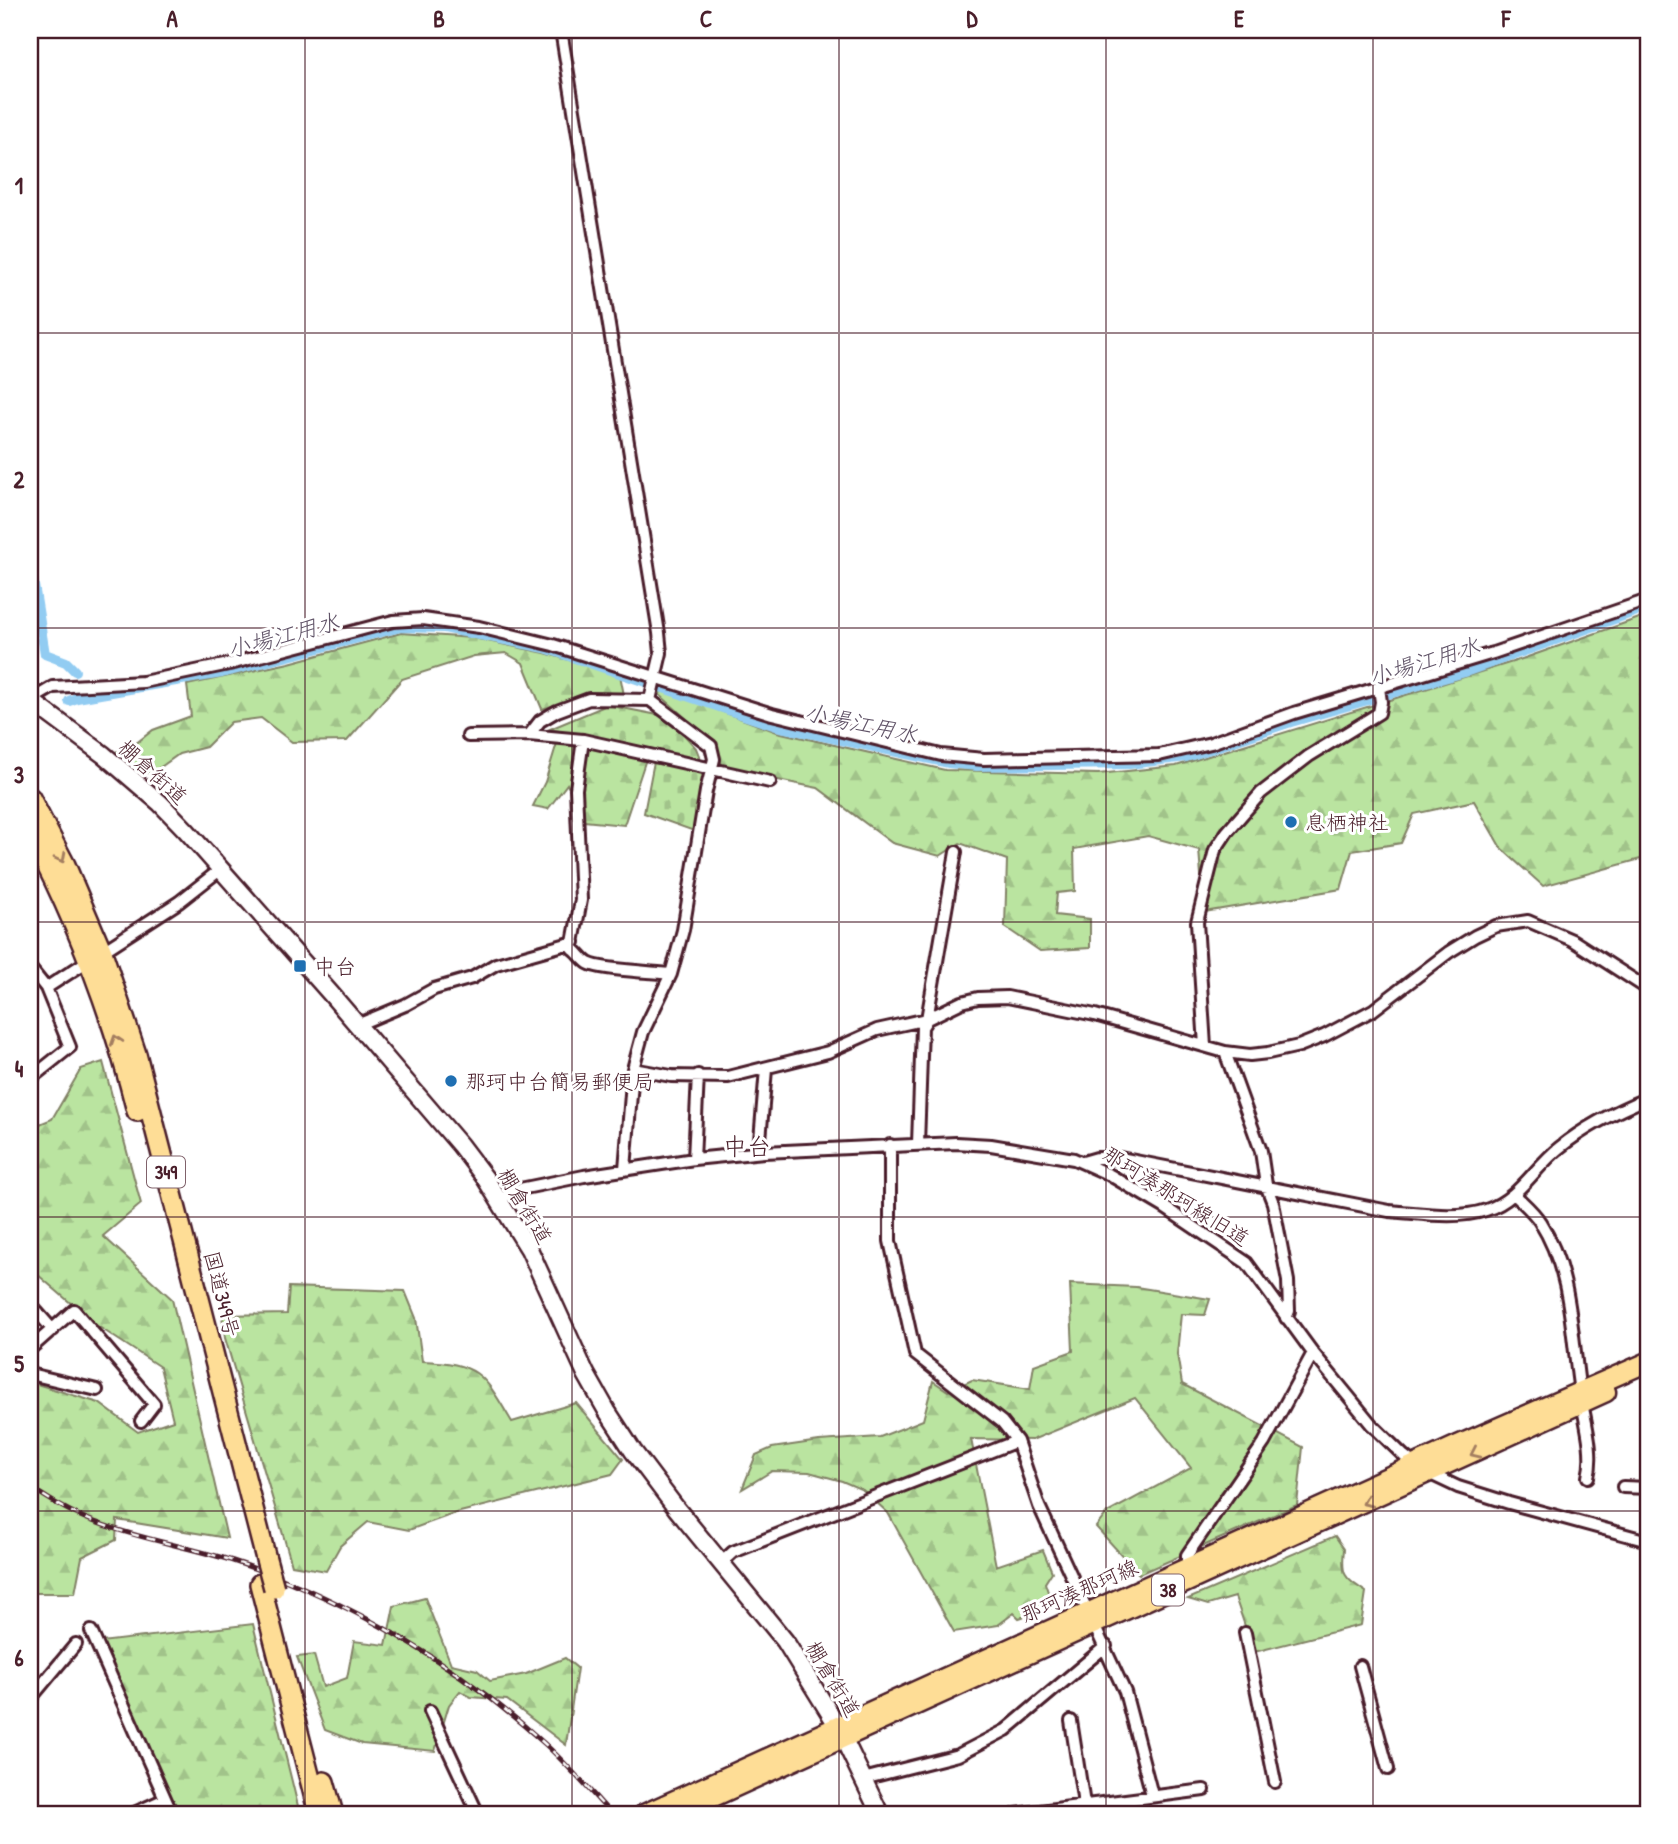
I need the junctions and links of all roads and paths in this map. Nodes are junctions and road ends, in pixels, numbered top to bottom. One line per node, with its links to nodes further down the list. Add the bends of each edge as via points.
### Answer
1 (561, 30): 3 (street, via 659,633)
2 (1648, 600): 4 (street)
3 (653, 687): 4 (street, via 940,755 984,759 1178,752 1294,713); 5 (street, via 554,645 423,619 394,621 143,682 53,687); 6 (street, via 589,699 557,711); 9 (street, via 711,746)
4 (1380, 694): 23 (street, via 1379,713 1309,756 1261,793 1214,850 1197,922)
5 (30, 700): 14 (street, 棚倉街道, via 143,788)
6 (529, 735): 7 (street); 8 (street)
7 (468, 736)
8 (583, 740): 9 (street); 15 (street, via 576,789 581,900)
9 (711, 769): 10 (street); 18 (street)
10 (770, 782)
11 (30, 798): 16 (highway, 国道349号 / 349, one-way to 16, via 65,865)
12 (30, 832): 16 (highway, 国道349号 / 349)
13 (956, 852): 21 (street)
14 (221, 869): 16 (street); 22 (street, 棚倉街道)
15 (574, 942): 18 (street, via 572,948 596,967); 22 (street, via 496,964)
16 (95, 957): 19 (street); 58 (highway, 国道349号 / 349, via 103,1002 134,1095)
17 (30, 968): 19 (street)
18 (671, 974): 25 (street, via 643,1032)
19 (46, 988): 28 (street, via 69,1047)
20 (1648, 989): 24 (street, via 1572,940 1528,920 1513,922 1467,941 1373,1010 1324,1036 1268,1053)
21 (927, 1018): 23 (street, via 962,1002 1007,997 1095,1015); 26 (street, via 877,1030 828,1052); 30 (street, via 922,1027)
22 (358, 1024): 38 (street, 棚倉街道, via 460,1144)
23 (1205, 1046): 24 (street)
24 (1225, 1052): 36 (street, via 1261,1151)
25 (634, 1069): 27 (street, via 671,1076); 35 (street)
26 (766, 1069): 27 (street, via 728,1077); 32 (street)
27 (698, 1075): 33 (street)
28 (30, 1079)
29 (1648, 1098): 37 (street, via 1581,1131 1556,1150)
30 (918, 1144): 31 (street, 那珂湊那珂線旧道); 34 (street, 那珂湊那珂線旧道, via 990,1145)
31 (890, 1145): 32 (street, 那珂湊那珂線旧道); 50 (street, via 890,1241 915,1354 1002,1422)
32 (759, 1152): 33 (street, 那珂湊那珂線旧道)
33 (694, 1159): 35 (street, 那珂湊那珂線旧道)
34 (1083, 1161): 36 (street, via 1120,1158); 40 (street, 那珂湊那珂線旧道, via 1164,1207 1247,1263)
35 (625, 1169): 38 (street, 那珂湊那珂線旧道, via 515,1190)
36 (1266, 1185): 37 (street, via 1427,1214 1487,1210); 40 (street, via 1283,1244)
37 (1515, 1195): 48 (street, via 1539,1220 1561,1268 1572,1314)
38 (499, 1201): 56 (street, 棚倉街道, via 529,1249 607,1411 643,1465)
39 (30, 1304): 41 (street)
40 (1286, 1318): 43 (street, 那珂湊那珂線旧道)
41 (53, 1330): 42 (street); 49 (street, via 74,1311 154,1404)
42 (30, 1349)
43 (1313, 1353): 51 (street, 那珂湊那珂線旧道, via 1372,1425); 57 (street, via 1264,1443 1187,1555)
44 (1648, 1362): 48 (main road, 那珂湊那珂線 / 38)
45 (30, 1374): 47 (street)
46 (1648, 1375): 48 (main road, 那珂湊那珂線 / 38)
47 (97, 1390)
48 (1581, 1397): 51 (main road, 那珂湊那珂線 / 38); 52 (street)
49 (141, 1421)
50 (1017, 1441): 56 (street, via 733,1552); 59 (street, via 1039,1506)
51 (1422, 1469): 55 (street, 那珂湊那珂線旧道, via 1458,1487 1508,1503); 57 (main road, 那珂湊那珂線 / 38); 59 (main road, 那珂湊那珂線 / 38, one-way to 59)
52 (1588, 1477)
53 (1623, 1487): 54 (street)
54 (1648, 1488)
55 (1648, 1541)
56 (722, 1562): 68 (street, 棚倉街道, via 785,1641)
57 (1187, 1568): 59 (main road, 那珂湊那珂線 / 38)
58 (267, 1586): 78 (highway, 国道349号 / 349); 79 (highway, 国道349号 / 349)
59 (1091, 1618): 63 (street); 68 (main road, 那珂湊那珂線 / 38)
60 (92, 1631): 74 (street)
61 (1245, 1633): 71 (street)
62 (76, 1644): 65 (street)
63 (1106, 1646): 70 (street, via 1006,1730 958,1755); 73 (street, via 1125,1692)
64 (1360, 1666): 69 (street)
65 (30, 1699)
66 (430, 1711): 80 (street)
67 (1071, 1721): 75 (street)
68 (840, 1732): 70 (street, 棚倉街道); 81 (main road, 那珂湊那珂線 / 38); 82 (main road, 那珂湊那珂線 / 38)
69 (1388, 1769)
70 (863, 1779): 83 (street, 棚倉街道)
71 (1275, 1782)
72 (1204, 1790): 73 (street)
73 (1152, 1795): 75 (street)
74 (165, 1799): 76 (street); 77 (street)
75 (1084, 1804): 84 (street)
76 (132, 1814)
77 (172, 1814)
78 (319, 1814)
79 (333, 1814)
80 (478, 1814)
81 (644, 1814)
82 (676, 1814)
83 (880, 1814)
84 (1016, 1814)

